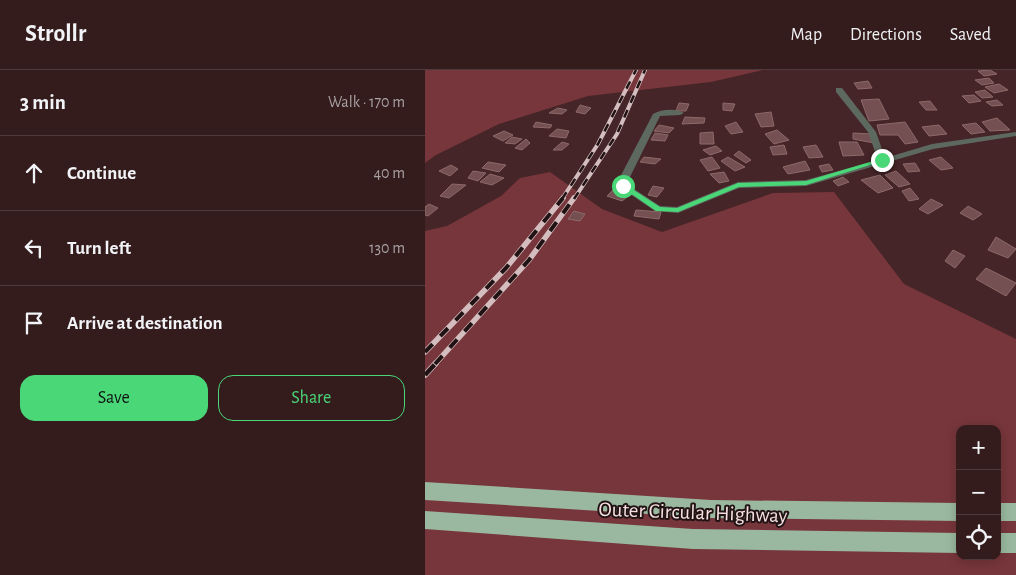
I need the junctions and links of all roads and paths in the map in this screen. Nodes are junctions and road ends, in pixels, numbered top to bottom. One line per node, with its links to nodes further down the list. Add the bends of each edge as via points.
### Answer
1 (839, 90): 4 (street, via 872,132)
2 (680, 113): 4 (street, via 657,114 623,181 623,186 658,209 678,210 738,185 806,183)
3 (1016, 134): 4 (street, via 932,147)
4 (882, 160)
5 (425, 491): 6 (highway, Outer Circular Highway, via 711,509)
6 (956, 512)
7 (1001, 512): 8 (highway)
8 (1016, 512)
9 (425, 520): 10 (highway, Outer Circular Highway, via 693,539)
10 (956, 543)
11 (1001, 543): 12 (highway)
12 (1016, 543)

